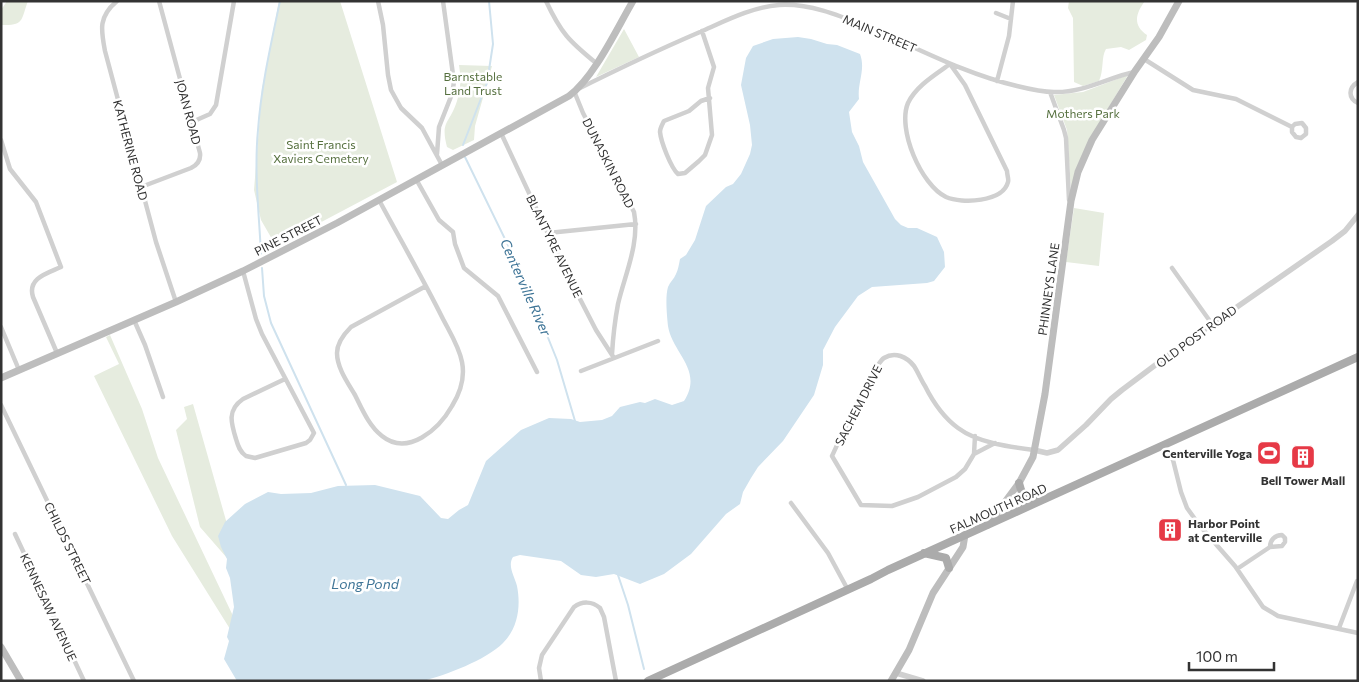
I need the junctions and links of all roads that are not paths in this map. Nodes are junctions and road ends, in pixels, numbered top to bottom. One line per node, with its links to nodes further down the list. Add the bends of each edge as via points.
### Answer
1 (117, 1): 30 (street, KATHERINE ROAD, via 103,19 101,34)
2 (159, 1): 23 (street, JOAN ROAD)
3 (234, 1): 23 (street, via 216,105 210,114)
4 (378, 1): 27 (street, via 392,90 401,108 422,128)
5 (443, 1): 27 (street, via 454,82 439,127)
6 (546, 1): 14 (street, via 566,37)
7 (1013, 1): 11 (street)
8 (1179, 1): 13 (main road, PHINNEYS LANE)
9 (632, 2): 14 (main road)
10 (996, 13): 11 (street)
11 (1011, 19): 17 (street)
12 (702, 31): 15 (street, MAIN STREET, via 758,9 776,5 804,6 849,19); 19 (street, MAIN STREET, via 637,59); 21 (street, via 714,67 708,88)
13 (1144, 60): 16 (main road, PHINNEYS LANE); 24 (street, via 1193,90 1236,99)
14 (596, 63): 19 (main road)
15 (950, 64): 15 (street, via 1007,171 1009,180 1006,186 1000,193 986,199 953,200 936,190 920,168 907,136 905,113 912,97); 17 (street, MAIN STREET)
16 (1135, 71): 20 (street, MAIN STREET, via 1074,91); 33 (main road, PHINNEYS LANE, via 1086,153 1075,182)
17 (997, 81): 20 (street, MAIN STREET)
18 (1358, 82): 22 (street, via 1350,92)
19 (574, 92): 25 (main road, PINE STREET); 34 (street, DUNASKIN ROAD, via 634,212)
20 (1050, 92): 33 (street, via 1066,138)
21 (710, 98): 21 (street, via 710,143 693,168 685,174 678,174 660,134 662,124)
22 (1358, 103)
23 (192, 122): 30 (street, JOAN ROAD, via 200,153 199,162)
24 (1292, 127)
25 (501, 133): 28 (main road, PINE STREET); 35 (street, BLANTYRE AVENUE)
26 (1, 140): 44 (street, via 10,169 36,202 61,267 38,278 31,289)
27 (437, 154): 28 (street)
28 (442, 165): 29 (main road, PINE STREET)
29 (416, 179): 31 (main road, PINE STREET); 49 (street, via 439,220 453,232 464,268 498,296)
30 (141, 186): 39 (street, KATHERINE ROAD)
31 (379, 200): 37 (main road, PINE STREET); 38 (street)
32 (1358, 215): 41 (street, OLD POST ROAD, via 1332,241)
33 (1069, 216): 57 (main road, PHINNEYS LANE, via 1045,394)
34 (636, 224): 35 (street); 45 (street, DUNASKIN ROAD, via 634,245 618,306)
35 (548, 233): 45 (street, BLANTYRE AVENUE, via 596,330)
36 (1172, 268): 41 (street)
37 (242, 271): 39 (main road, PINE STREET); 51 (street, via 256,319)
38 (426, 286): 38 (street, via 456,345 463,369 461,382 452,406 431,431 415,441 395,443 382,437 366,417 340,367 338,348 351,327)
39 (176, 302): 40 (main road, PINE STREET)
40 (134, 320): 44 (main road, PINE STREET); 52 (street)
41 (1212, 324): 57 (street, OLD POST ROAD, via 1111,399 1058,450)
42 (1, 327): 47 (street)
43 (658, 340): 45 (street)
44 (57, 353): 47 (main road, PINE STREET)
45 (613, 356): 48 (street)
46 (1358, 357): 56 (main road, FALMOUTH ROAD)
47 (19, 370): 50 (main road, PINE STREET)
48 (581, 371)
49 (536, 372)
50 (1, 378)
51 (285, 379): 51 (street, via 313,435 308,442 289,448 255,458 246,456 239,448 231,425 234,408 243,399)
52 (163, 397)
53 (1, 405): 77 (street, CHILDS STREET)
54 (974, 436): 55 (street, SACHEM DRIVE); 58 (street); 58 (street, SACHEM DRIVE, via 942,414 914,366 904,358 890,355 882,358 832,456 862,505 892,506 918,497 956,477)
55 (995, 443): 57 (street, SACHEM DRIVE); 58 (street, SACHEM DRIVE)
56 (1164, 444): 60 (main road, FALMOUTH ROAD); 68 (street, via 1173,460 1188,508)
57 (1034, 450): 59 (main road, PHINNEYS LANE)
58 (974, 454)
59 (1019, 484): 60 (main road, via 1030,502); 62 (main road, PHINNEYS LANE)
60 (1045, 499): 62 (main road, FALMOUTH ROAD)
61 (791, 502): 70 (street, via 828,553)
62 (987, 525): 64 (main road, FALMOUTH ROAD)
63 (14, 534): 76 (street, KENNESAW AVENUE)
64 (965, 535): 66 (main road, FALMOUTH ROAD); 67 (main road, via 964,547)
65 (1270, 547): 68 (street)
66 (924, 553): 67 (main road, via 946,558); 70 (main road, FALMOUTH ROAD)
67 (949, 568): 74 (main road, via 933,593)
68 (1237, 569): 71 (street, via 1263,607 1274,614)
69 (1357, 581): 71 (street)
70 (848, 590): 80 (main road, FALMOUTH ROAD)
71 (1339, 628): 72 (street)
72 (1358, 633)
73 (1, 647): 75 (main road)
74 (896, 672): 81 (main road); 82 (street)
75 (21, 681)
76 (84, 681)
77 (134, 681)
78 (541, 681): 79 (street, via 539,664 542,655 574,607 589,603 600,608 604,617)
79 (616, 681)
80 (648, 681)
81 (891, 681)
82 (923, 681)

